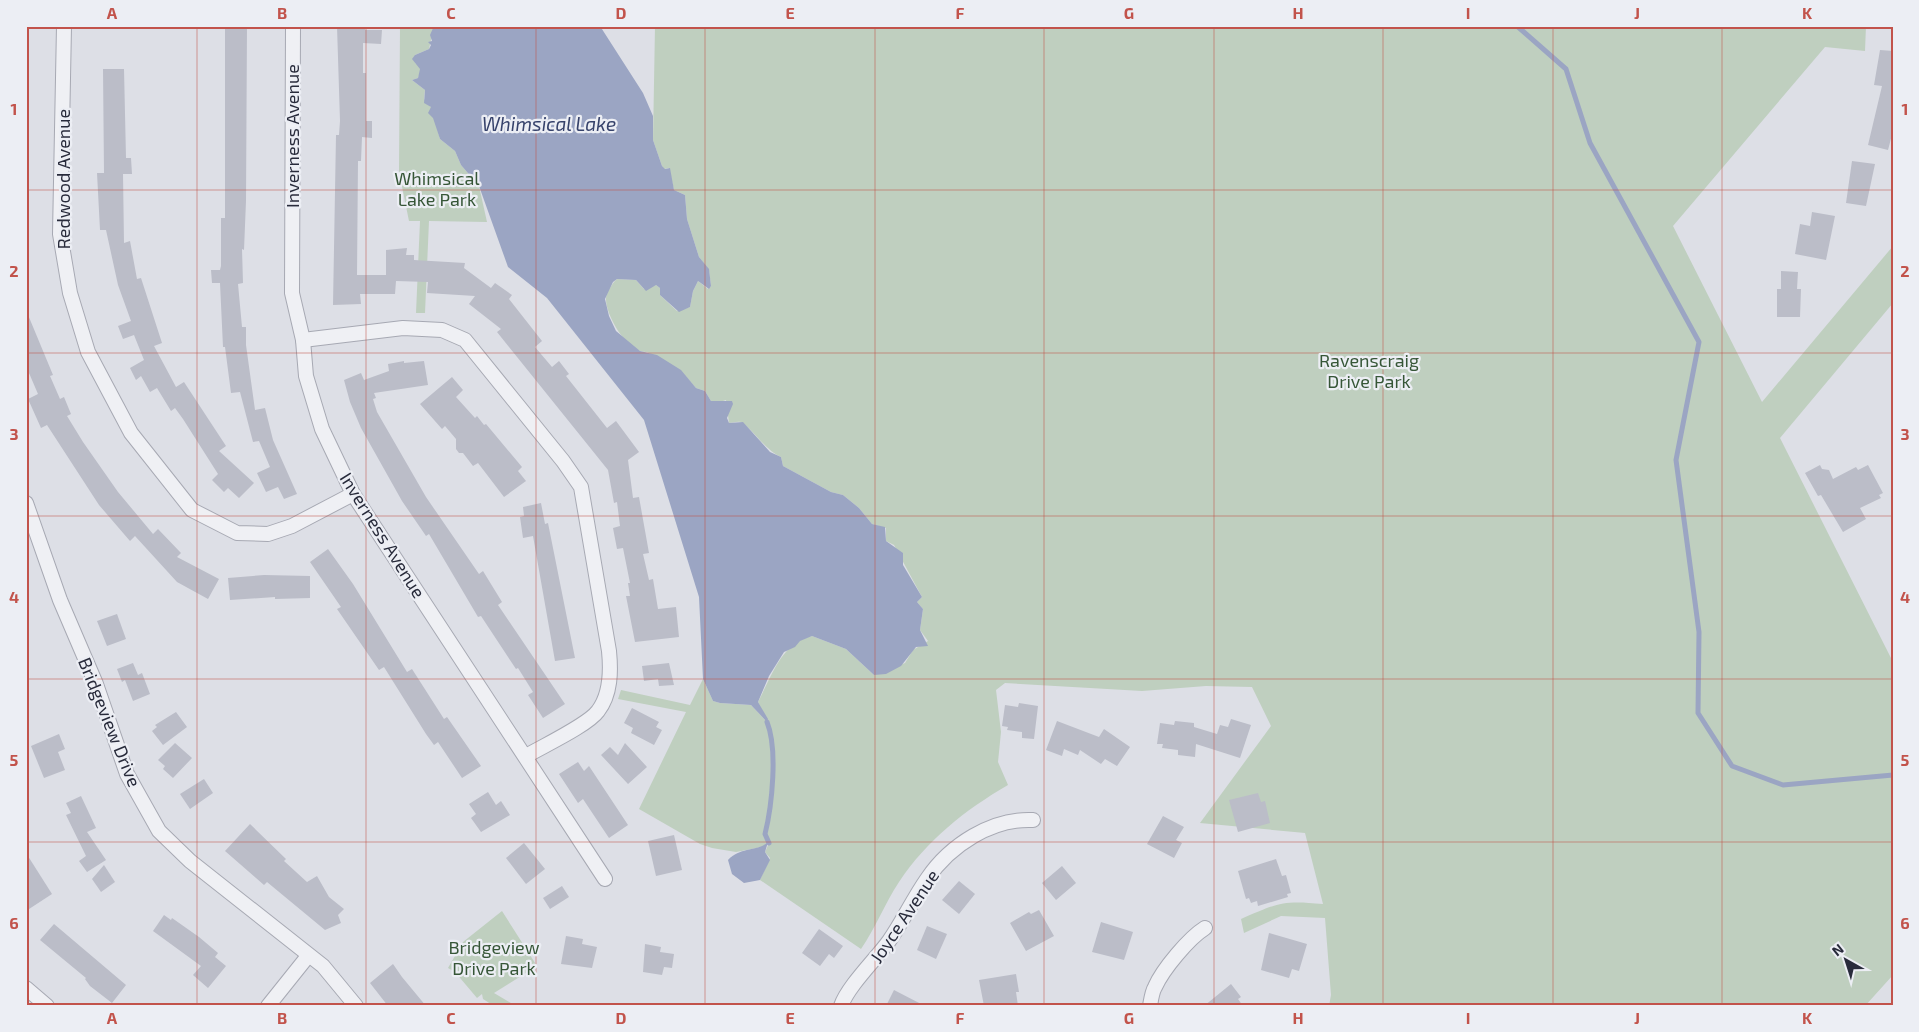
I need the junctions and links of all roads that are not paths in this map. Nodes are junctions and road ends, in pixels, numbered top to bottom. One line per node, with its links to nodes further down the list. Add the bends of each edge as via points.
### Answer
1 (64, 26): 4 (street, Redwood Avenue, via 60,234 70,293 88,352 131,433 192,510 237,533 268,534 292,526)
2 (293, 26): 3 (street, Inverness Avenue, via 292,293)
3 (303, 340): 4 (street, Inverness Avenue, via 306,376 322,429); 6 (street, via 403,328 442,330 465,340 581,487 609,651 611,669 606,697 598,712)
4 (353, 494): 6 (street, Inverness Avenue)
5 (26, 503): 10 (street, Bridgeview Drive, via 127,774 159,831)
6 (526, 756): 8 (street, Inverness Avenue)
7 (1033, 820): 15 (street, Joyce Avenue, via 1012,820 995,825 946,856)
8 (605, 879)
9 (1205, 928): 16 (street, via 1195,934 1160,978)
10 (308, 956): 13 (street); 14 (street, Bridgeview Drive, via 323,966)
11 (26, 988): 12 (street)
12 (47, 1006)
13 (268, 1006)
14 (356, 1006)
15 (841, 1006)
16 (1150, 1006)

